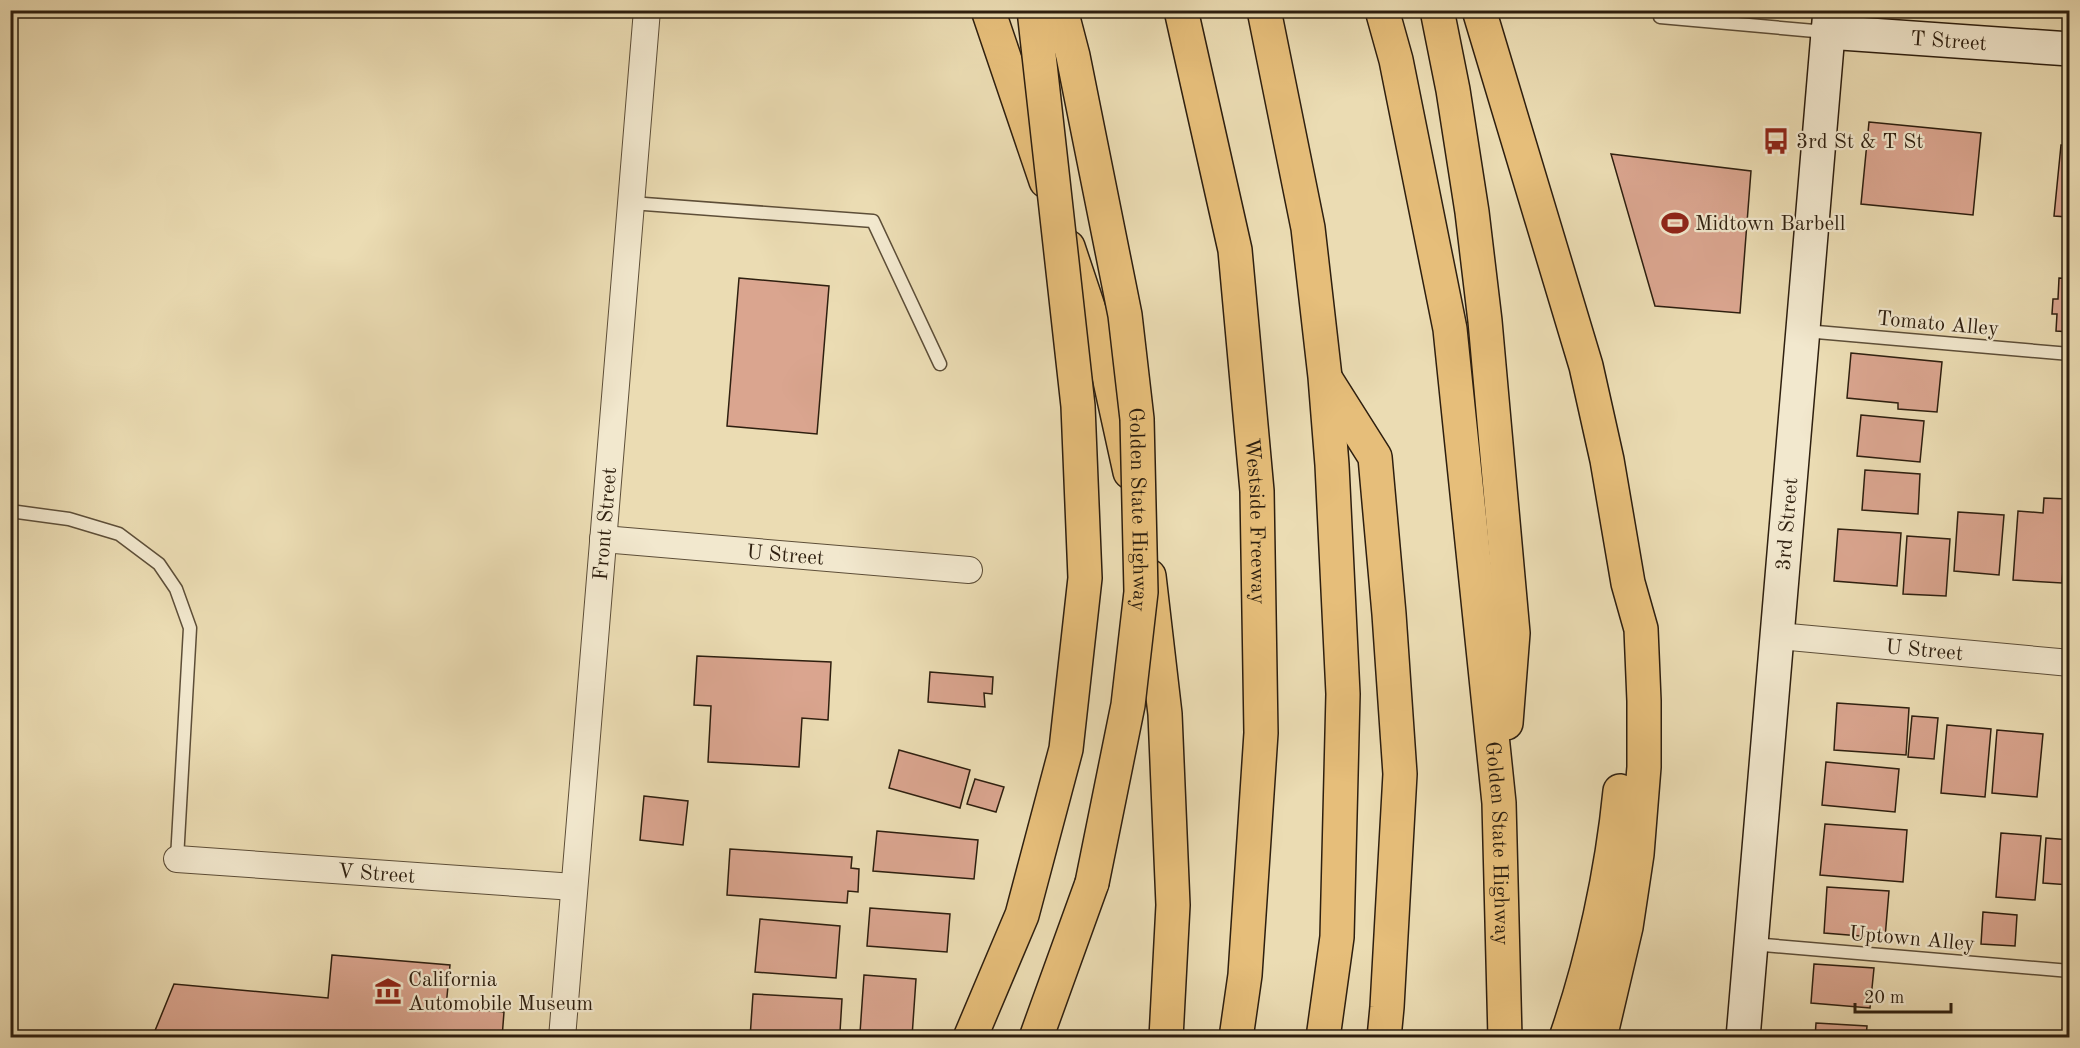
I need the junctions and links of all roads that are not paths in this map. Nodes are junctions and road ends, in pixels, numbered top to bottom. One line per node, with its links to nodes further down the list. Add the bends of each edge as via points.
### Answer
1 (647, 10): 13 (street, Front Street)
2 (988, 10): 34 (highway, via 1105,358 1144,532 1165,714 1173,905)
3 (1034, 10): 32 (highway, bridge, via 1078,406 1085,578 1066,748 1022,915)
4 (1060, 10): 33 (highway, Golden State Highway, bridge, via 1073,56 1125,315 1137,419 1141,592 1128,705 1092,883)
5 (1181, 10): 35 (highway, Westside Freeway, via 1234,250 1257,491 1261,734 1245,975)
6 (1264, 10): 17 (highway, via 1308,228)
7 (1382, 10): 24 (highway, Golden State Highway, via 1396,60 1450,329)
8 (1437, 10): 24 (highway, via 1453,90 1485,321 1513,633)
9 (1479, 10): 21 (highway, via 1586,366)
10 (1660, 17): 11 (lane)
11 (1828, 21): 12 (street, T Street); 14 (street, 3rd Street)
12 (2070, 49)
13 (631, 203): 16 (lane, via 873,221); 19 (street, Front Street)
14 (1803, 331): 15 (lane, Tomato Alley); 22 (street, 3rd Street)
15 (2070, 354)
16 (940, 364)
17 (1325, 377): 36 (highway, via 1343,694 1337,937); 37 (highway, via 1375,457 1386,580 1400,774)
18 (10, 511): 25 (lane, via 69,519 119,534 159,564 176,589 190,628)
19 (603, 539): 20 (street, U Street); 26 (street, Front Street)
20 (969, 570)
21 (1628, 583): 38 (highway, via 1621,633 1624,699 1616,833 1603,899); 39 (highway, via 1641,629 1644,767 1626,927)
22 (1778, 636): 23 (street, U Street); 27 (street, 3rd Street)
23 (2070, 663)
24 (1499, 803): 30 (highway, Golden State Highway)
25 (177, 859): 26 (street, V Street)
26 (574, 887): 31 (street, Front Street)
27 (1751, 944): 28 (lane, Uptown Alley); 40 (street, 3rd Street)
28 (2070, 971)
29 (2070, 1023): 41 (lane)
30 (1505, 1032)
31 (562, 1038)
32 (970, 1038)
33 (1036, 1038)
34 (1166, 1038)
35 (1236, 1038)
36 (1323, 1038)
37 (1384, 1038)
38 (1566, 1038)
39 (1600, 1038)
40 (1743, 1038)
41 (2068, 1038)

